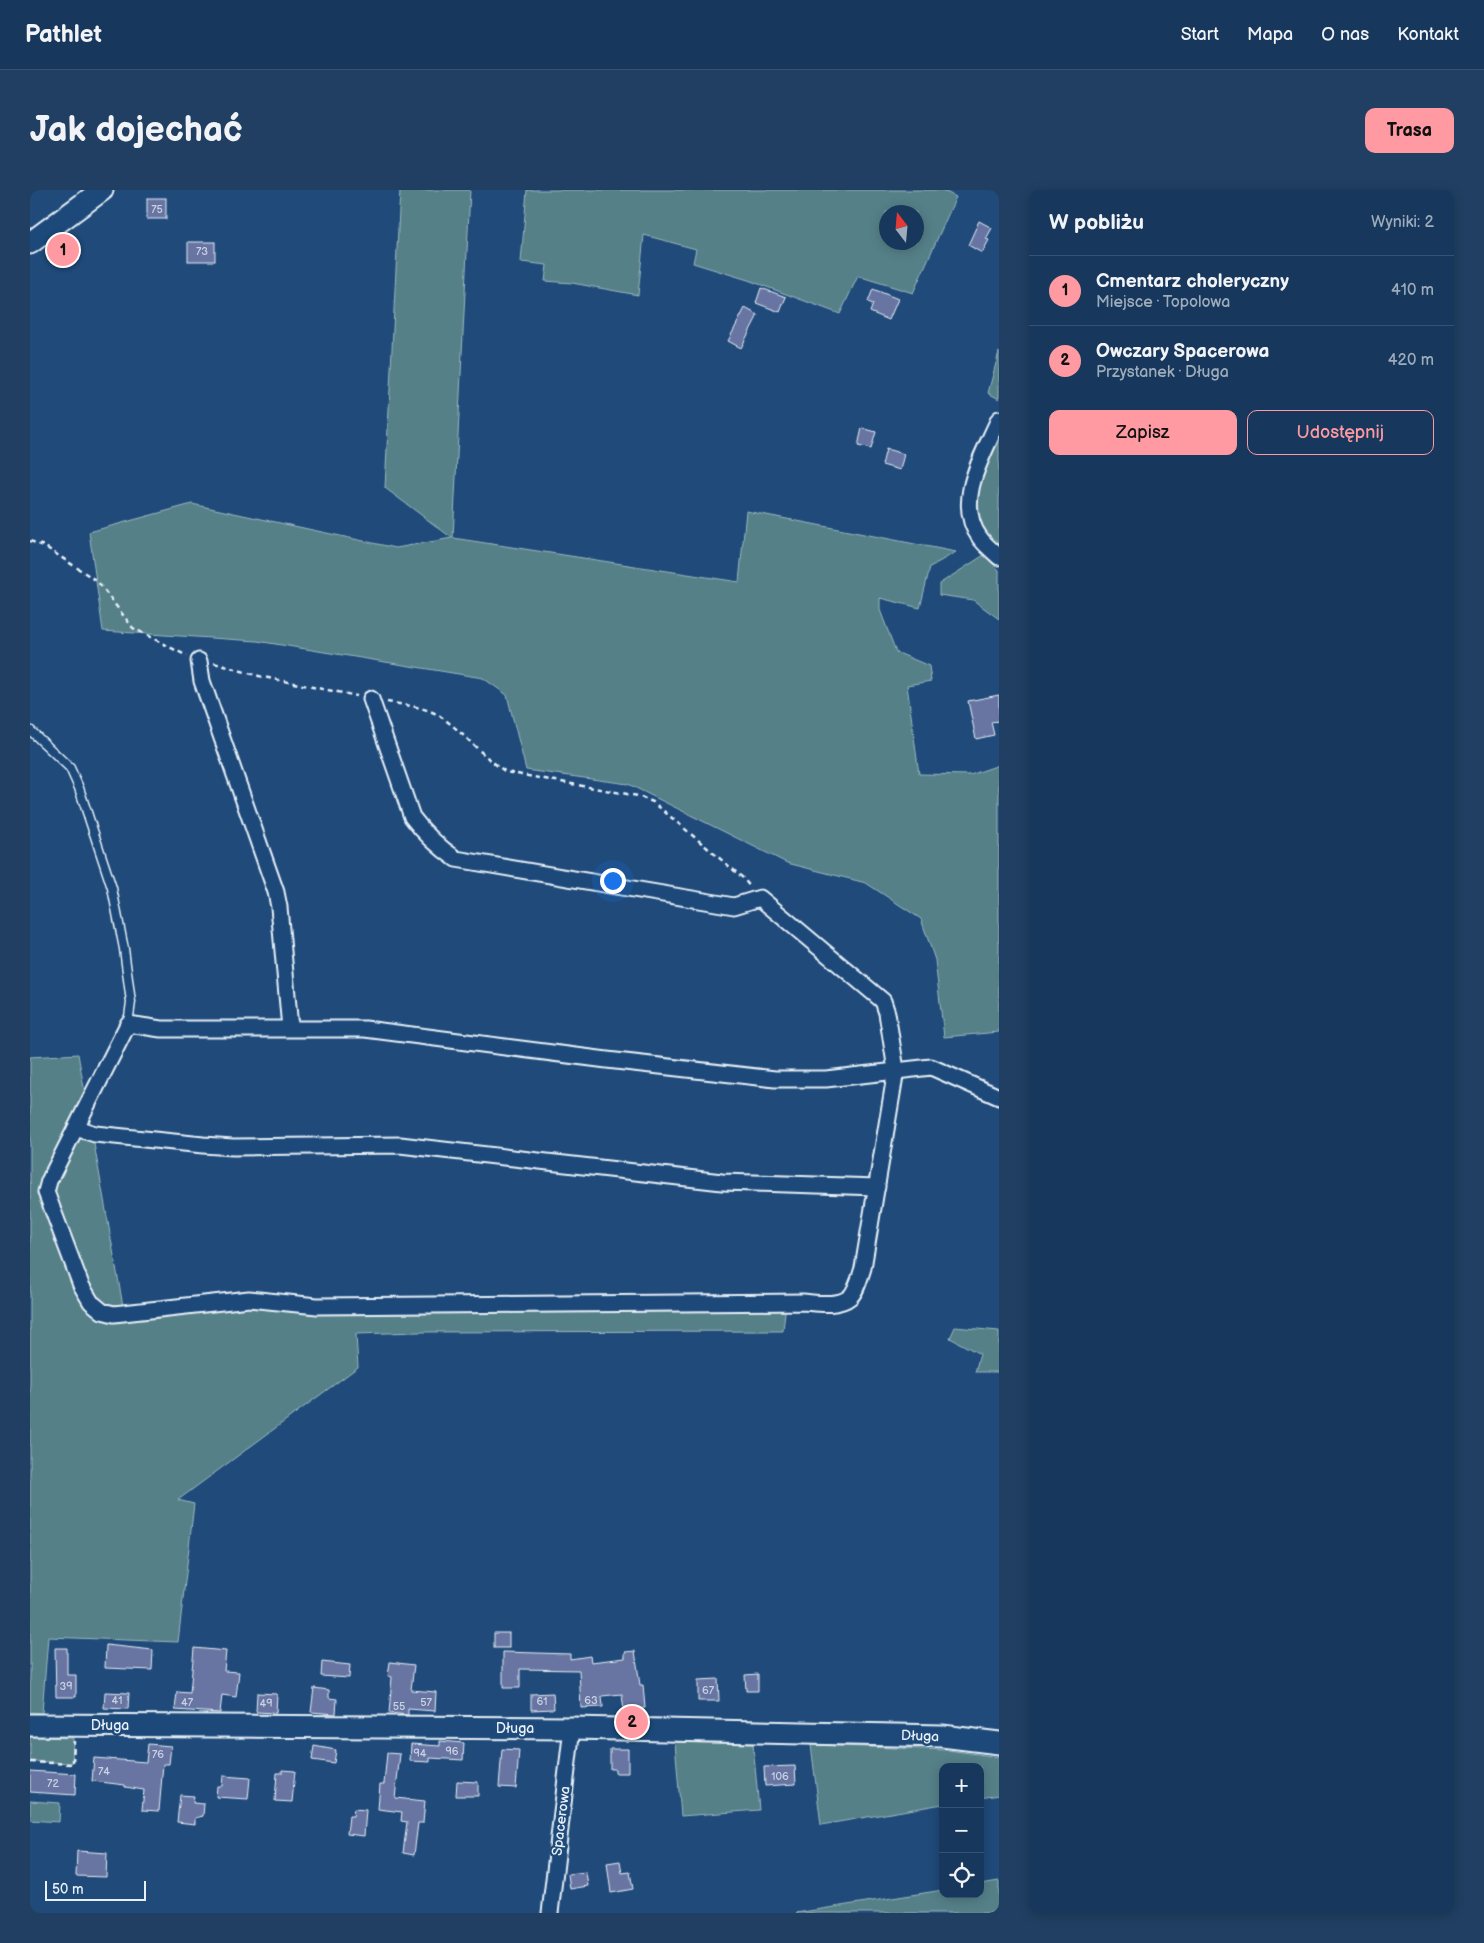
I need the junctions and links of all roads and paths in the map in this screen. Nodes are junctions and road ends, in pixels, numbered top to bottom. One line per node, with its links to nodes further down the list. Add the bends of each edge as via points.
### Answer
1 (102, 190): 2 (street)
2 (30, 243)
3 (999, 419): 5 (street, via 973,478 968,504 979,538)
4 (30, 541): 6 (path, via 44,546 97,581 133,628)
5 (999, 557)
6 (199, 661): 7 (path); 11 (street, via 202,681 276,892)
7 (371, 699): 9 (path, via 439,716 506,772 638,796 653,802 743,878); 9 (street, via 412,817 456,859 734,906)
8 (30, 730): 10 (lane, via 70,768 79,788 112,888 124,949 130,1002)
9 (760, 898): 12 (street, via 883,1001)
10 (128, 1024): 11 (street, via 162,1029); 14 (street)
11 (290, 1028): 12 (street, via 366,1029 774,1079 826,1079)
12 (896, 1070): 13 (street, via 931,1067); 15 (street)
13 (999, 1098)
14 (76, 1128): 15 (street, via 95,1134 213,1146 400,1145 722,1182); 15 (street, via 46,1192 81,1285 91,1302 102,1311 114,1314 249,1300 317,1306 828,1303 849,1297 855,1289 863,1268)
15 (877, 1188)
16 (30, 1725): 17 (street, Długa)
17 (572, 1728): 19 (street, Długa, via 942,1736); 21 (street, Spacerowa)
18 (74, 1736): 20 (path, via 73,1764)
19 (999, 1743)
20 (30, 1762)
21 (550, 1913)

